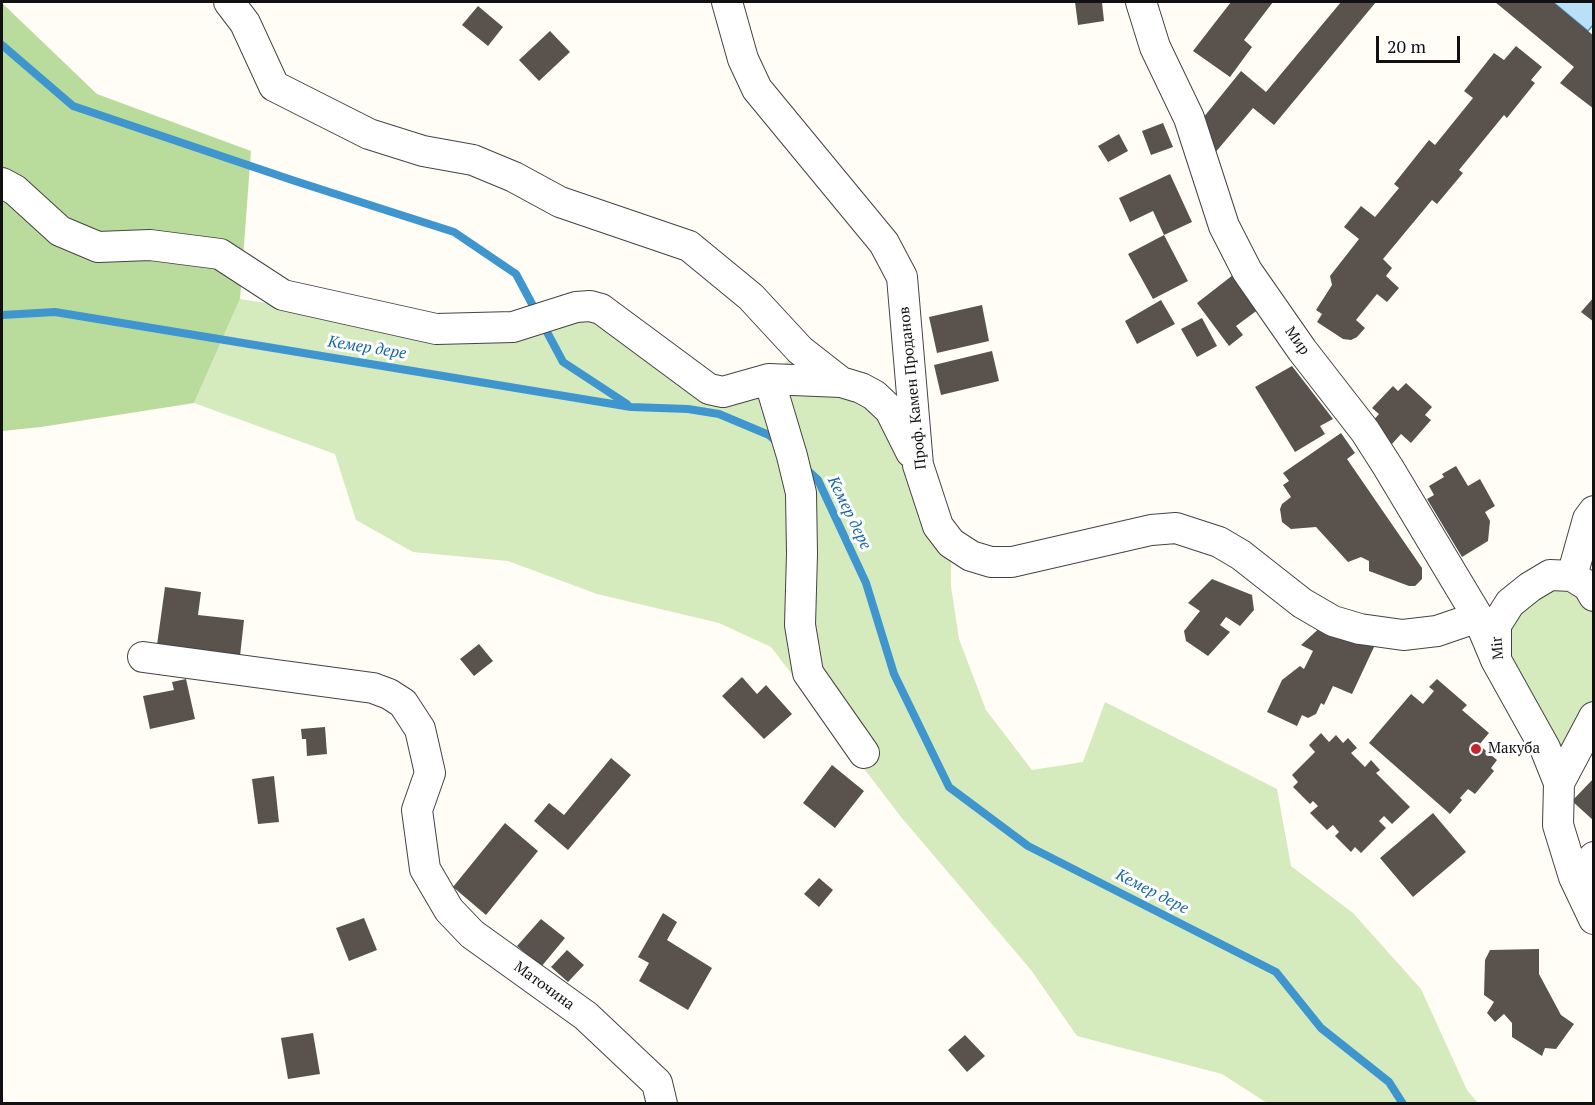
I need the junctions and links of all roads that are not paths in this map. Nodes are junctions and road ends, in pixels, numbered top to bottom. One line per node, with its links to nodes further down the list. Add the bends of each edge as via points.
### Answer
1 (229, 2): 6 (street, via 245,23 274,86 369,134 423,151 473,160 560,202 689,246 751,297 800,350)
2 (727, 2): 7 (street, Проф. Камен Проданов, via 743,59 757,89 884,243 902,277)
3 (1142, 2): 11 (street, Мир, via 1155,47 1189,118 1224,226 1246,271 1365,431)
4 (2, 183): 5 (street, via 60,231 98,247 150,244 220,254 283,295 436,329 513,327 590,306 602,309 710,389 723,392)
5 (769, 379): 6 (street); 15 (street, via 801,493 800,625 808,673)
6 (841, 382): 7 (street, via 874,395 890,410)
7 (918, 465): 11 (street, Проф. Камен Проданов, via 938,526 951,543 971,556 991,562 1012,562 1151,530 1176,528 1219,542 1302,603 1351,627 1403,635 1437,631)
8 (1593, 511): 9 (street)
9 (1572, 576): 10 (street, via 1588,586); 13 (street, Mir, via 1550,575 1510,603 1496,625)
10 (1593, 596)
11 (1478, 617): 13 (street, Мир)
12 (143, 657): 19 (street, Маточина, via 374,688 403,703 420,729 430,773 417,810 425,869 449,910 464,926 586,1017 657,1083)
13 (1496, 660): 16 (street, Mir, via 1545,748)
14 (1593, 717): 16 (street, Mir)
15 (864, 753)
16 (1559, 783): 17 (street, Mir, via 1558,825)
17 (1583, 867): 18 (street, Mir)
18 (1593, 919)
19 (662, 1104)

